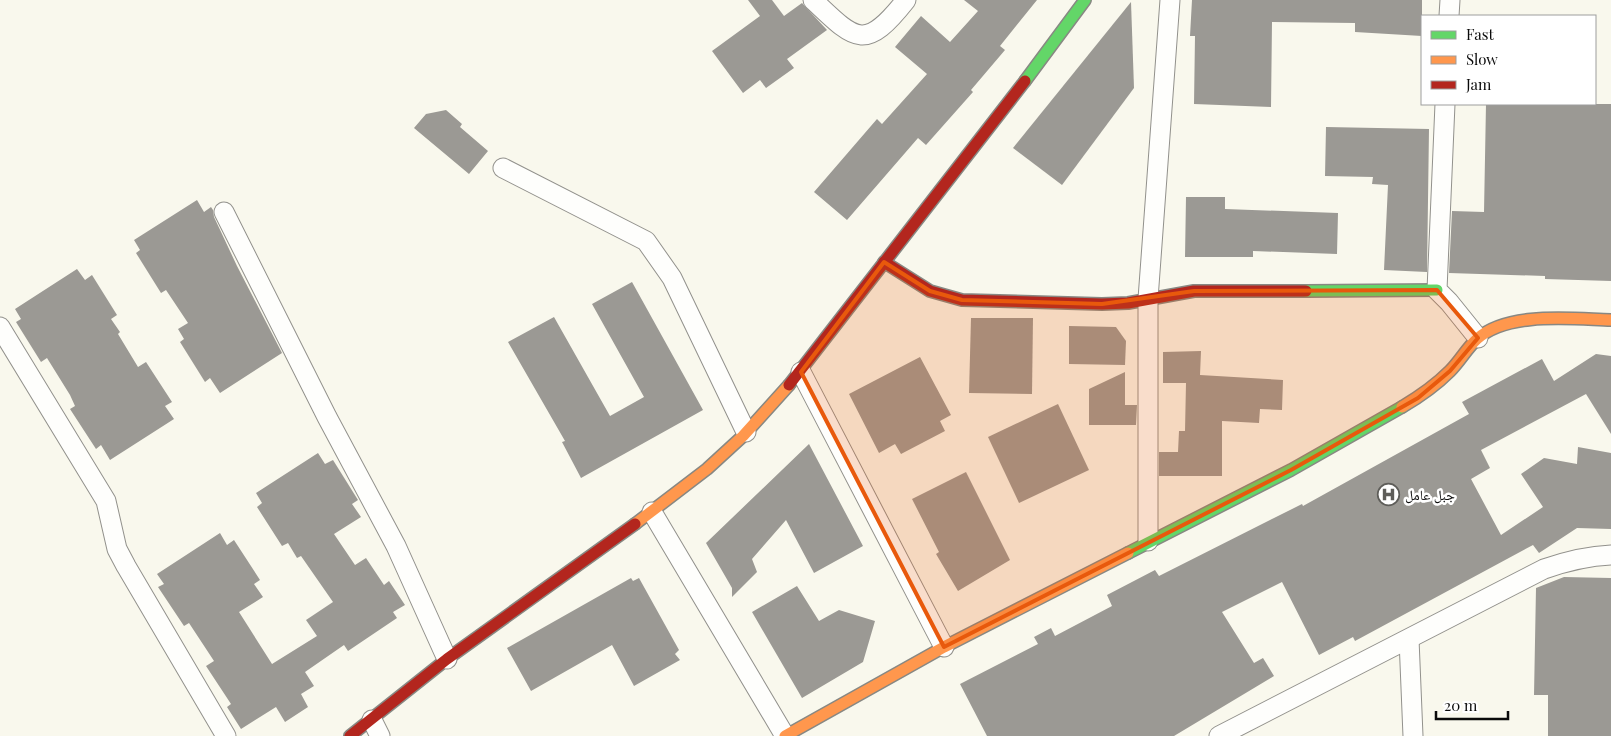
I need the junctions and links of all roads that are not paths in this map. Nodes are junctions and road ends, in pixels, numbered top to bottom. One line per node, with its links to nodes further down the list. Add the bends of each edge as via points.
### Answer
1 (813, 0): 2 (street, via 849,33 861,36 888,23)
2 (906, 0)
3 (1085, 0): 10 (street, via 986,134)
4 (1170, 0): 12 (street)
5 (1450, 0): 6 (street)
6 (1449, 15)
7 (1445, 105): 11 (street)
8 (503, 168): 17 (street, via 646,241 672,278)
9 (224, 212): 23 (street, via 396,546)
10 (884, 262): 12 (street, via 930,291 962,300 1102,304); 16 (street)
11 (1437, 290): 12 (street, via 1218,290); 15 (street)
12 (1148, 299): 19 (street)
13 (1611, 320): 15 (street, via 1529,321 1496,328)
14 (0, 327): 25 (street, via 106,501 117,548 126,566)
15 (1478, 338): 19 (street, via 1450,371 1418,398 1291,470)
16 (801, 372): 17 (street); 22 (street)
17 (746, 432): 18 (street, via 707,469)
18 (652, 512): 23 (street); 27 (street)
19 (1148, 541): 22 (street)
20 (1611, 555): 21 (street, via 1576,559 1544,570)
21 (1409, 639): 28 (street); 29 (street)
22 (944, 647): 27 (street)
23 (447, 659): 24 (street)
24 (376, 728): 26 (street)
25 (226, 736)
26 (350, 736)
27 (785, 736)
28 (1220, 736)
29 (1413, 736)

